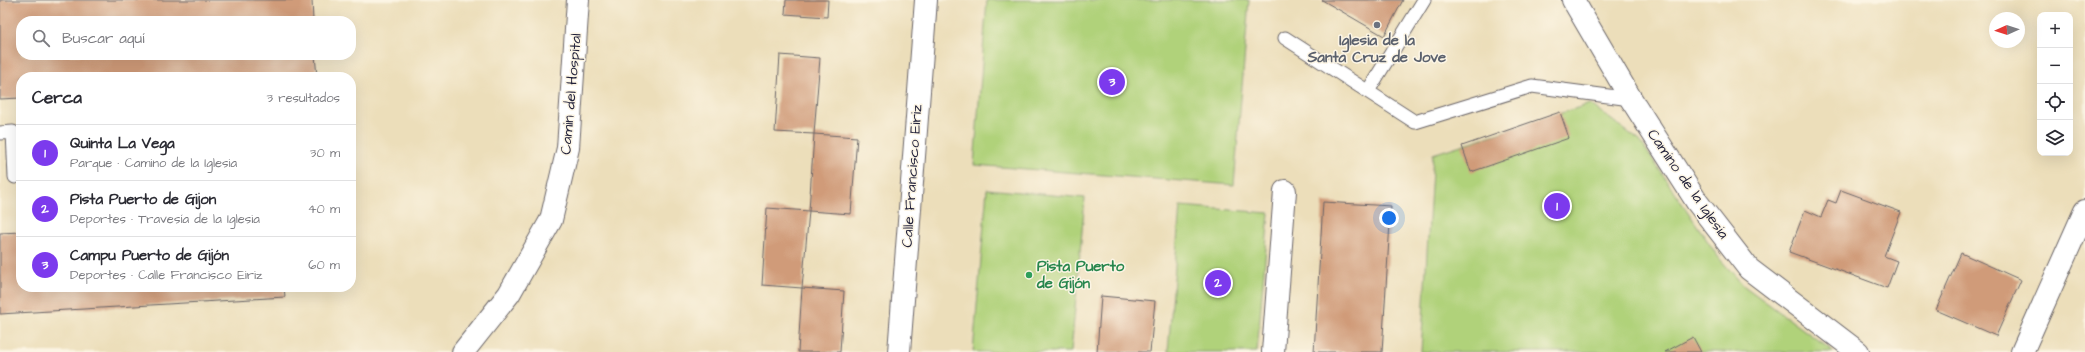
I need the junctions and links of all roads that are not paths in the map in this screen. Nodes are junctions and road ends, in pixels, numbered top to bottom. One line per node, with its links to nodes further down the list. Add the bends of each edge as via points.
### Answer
1 (578, 0): 12 (street, Camin del Hospital, via 568,148 551,220 509,294)
2 (926, 0): 13 (street, Calle Francisco Eiriz)
3 (1424, 0): 6 (lane)
4 (1573, 0): 7 (street, Camino de la Iglesia)
5 (1285, 38): 6 (lane)
6 (1368, 91): 7 (lane, via 1415,122 1532,86)
7 (1631, 99): 15 (street, Camino de la Iglesia, via 1697,202 1749,269)
8 (0, 133): 9 (lane, via 13,132)
9 (15, 176)
10 (1285, 191): 14 (street)
11 (2085, 211): 16 (street)
12 (463, 352)
13 (899, 352)
14 (1273, 352)
15 (1858, 352)
16 (2022, 352)

